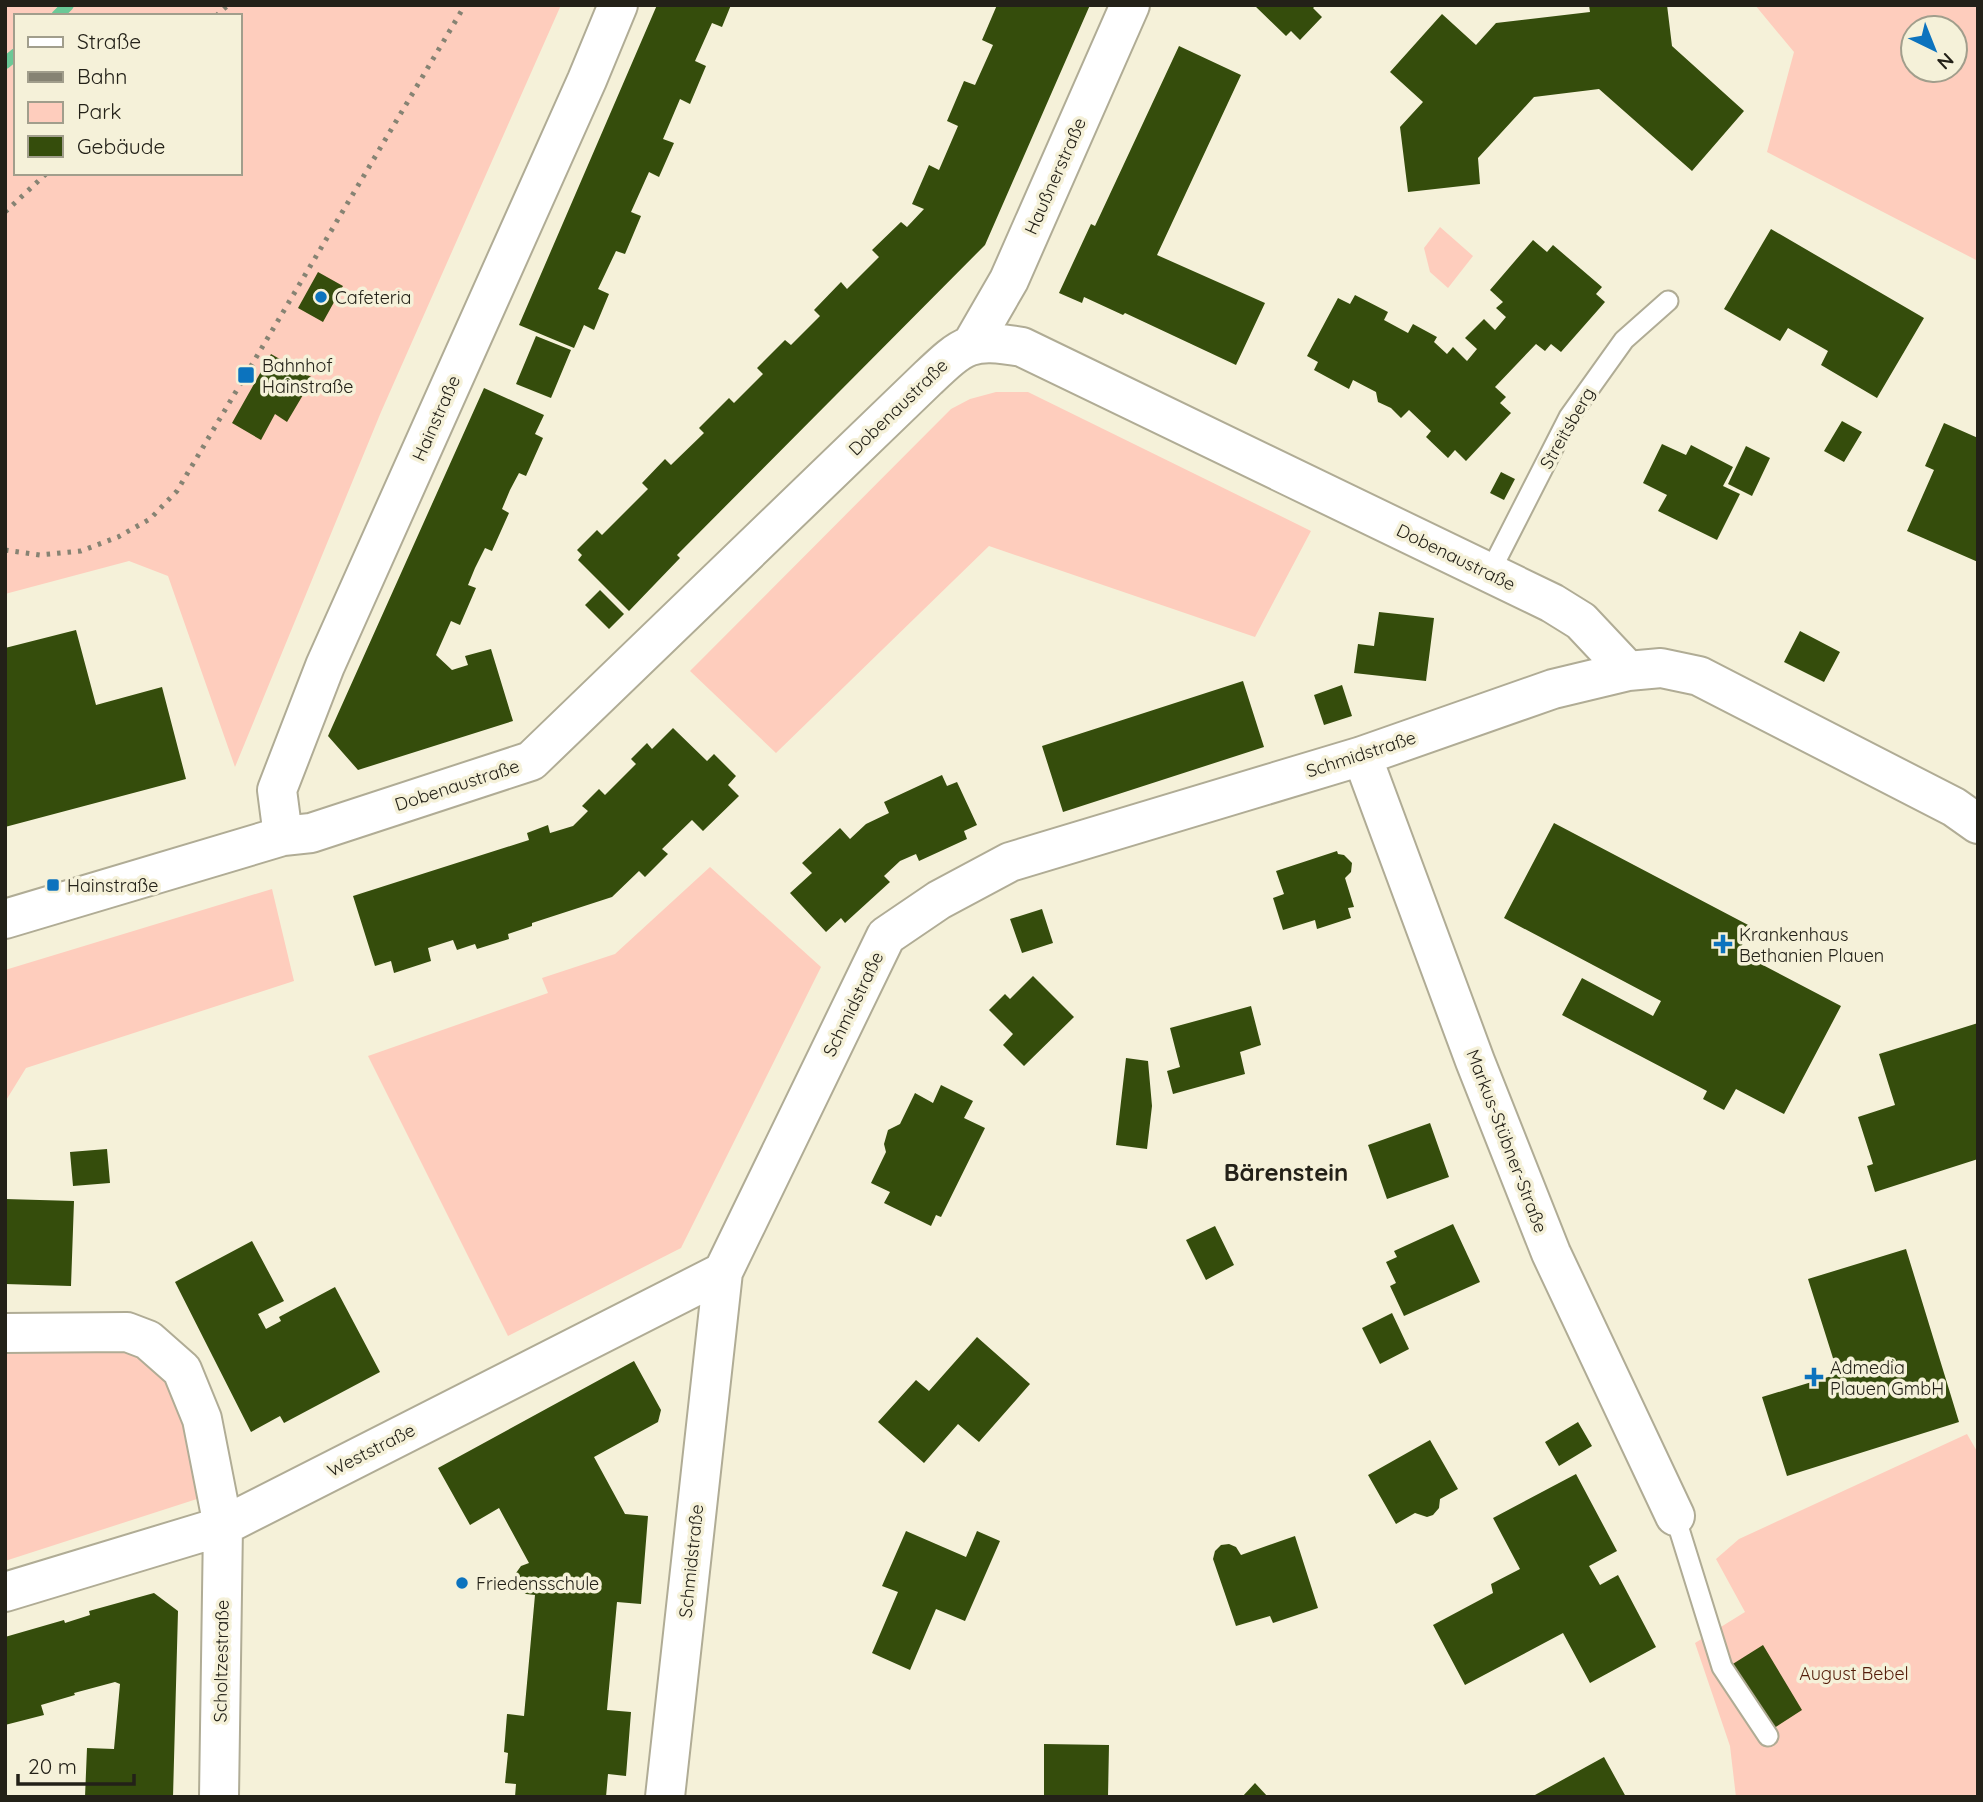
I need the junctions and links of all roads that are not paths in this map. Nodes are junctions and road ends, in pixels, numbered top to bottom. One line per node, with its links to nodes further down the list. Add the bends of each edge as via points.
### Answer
1 (618, 5): 9 (street, Hainstraße, via 325,666 277,790)
2 (1130, 5): 4 (street, Haußnerstraße, via 1009,280)
3 (1668, 302): 5 (lane, Streitsberg, via 1623,340 1569,416)
4 (972, 344): 5 (street, Dobenaustraße, via 1022,347); 9 (street, Dobenaustraße, via 951,356 531,761 311,833)
5 (1489, 573): 6 (street, Dobenaustraße, via 1581,621)
6 (1628, 671): 7 (street, Schmidstraße, via 1553,689); 8 (street, via 1661,668 1699,676 1954,807)
7 (1362, 756): 11 (street, Schmidstraße, via 1010,862 939,900 886,936); 13 (street, Markus-Stübner-Straße, via 1551,1253)
8 (1978, 824)
9 (283, 836): 10 (street, Dobenaustraße)
10 (5, 919)
11 (723, 1272): 14 (street, Weststraße); 18 (street, Schmidstraße)
12 (5, 1333): 14 (street, Scholtzestraße, via 127,1332 148,1340 173,1362 181,1370 202,1419)
13 (1675, 1516): 16 (lane, via 1722,1667)
14 (223, 1526): 15 (street, Weststraße); 17 (street, Scholtzestraße)
15 (5, 1592)
16 (1768, 1736)
17 (219, 1797)
18 (665, 1797)

